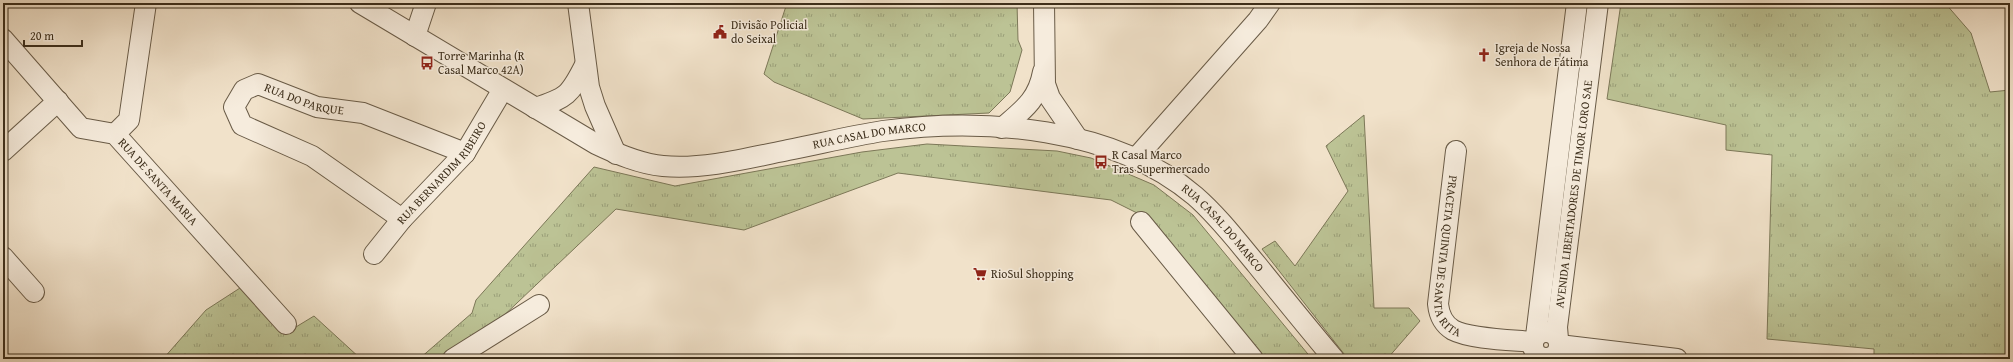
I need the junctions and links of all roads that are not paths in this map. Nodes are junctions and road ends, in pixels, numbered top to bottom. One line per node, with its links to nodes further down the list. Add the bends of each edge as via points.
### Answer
1 (146, 3): 17 (street, via 128,120)
2 (360, 3): 9 (street, RUA CASAL DO MARCO)
3 (426, 3): 9 (street)
4 (578, 3): 12 (street)
5 (1044, 3): 11 (street)
6 (1270, 3): 23 (street, via 1258,20)
7 (1577, 3): 31 (street, AVENIDA LIBERTADORES DE TIMOR LORO SAE)
8 (1598, 3): 32 (street, AVENIDA LIBERTADORES DE TIMOR LORO SAE, via 1557,327)
9 (415, 36): 13 (street, RUA CASAL DO MARCO)
10 (3, 40): 14 (street, RUA DE SANTA MARIA)
11 (1044, 62): 16 (street, via 1037,94); 18 (street, via 1045,84 1050,98)
12 (586, 65): 15 (street, via 574,88 566,95); 22 (street, via 595,106)
13 (503, 89): 15 (street, RUA CASAL DO MARCO); 21 (street, RUA BERNARDIM RIBEIRO)
14 (58, 101): 17 (street, RUA DE SANTA MARIA, via 81,128); 19 (street)
15 (535, 108): 22 (street, RUA CASAL DO MARCO)
16 (1002, 128): 18 (street, RUA CASAL DO MARCO); 22 (street, RUA CASAL DO MARCO, via 948,126 881,131 757,156 682,167 662,166)
17 (115, 134): 30 (street, RUA DE SANTA MARIA)
18 (1078, 139): 23 (street, RUA CASAL DO MARCO)
19 (3, 151)
20 (1456, 151): 31 (street, PRACETA QUINTA DE SANTA RITA, via 1439,313 1452,329 1464,334)
21 (465, 153): 24 (street, RUA BERNARDIM RIBEIRO); 24 (street, RUA DO PARQUE, via 363,113 317,107 258,84 244,90 234,107 242,125 312,156)
22 (616, 154)
23 (1136, 158): 35 (street, RUA CASAL DO MARCO, via 1168,176 1214,214)
24 (402, 219): 26 (street, RUA BERNARDIM RIBEIRO)
25 (1141, 222): 34 (street)
26 (374, 254)
27 (3, 256): 28 (street)
28 (34, 292)
29 (539, 305): 33 (street)
30 (286, 324)
31 (1533, 346): 32 (street, via 1536,354 1547,358 1554,356)
32 (1558, 348): 36 (street)
33 (453, 359)
34 (1253, 359)
35 (1334, 359)
36 (1677, 359)

